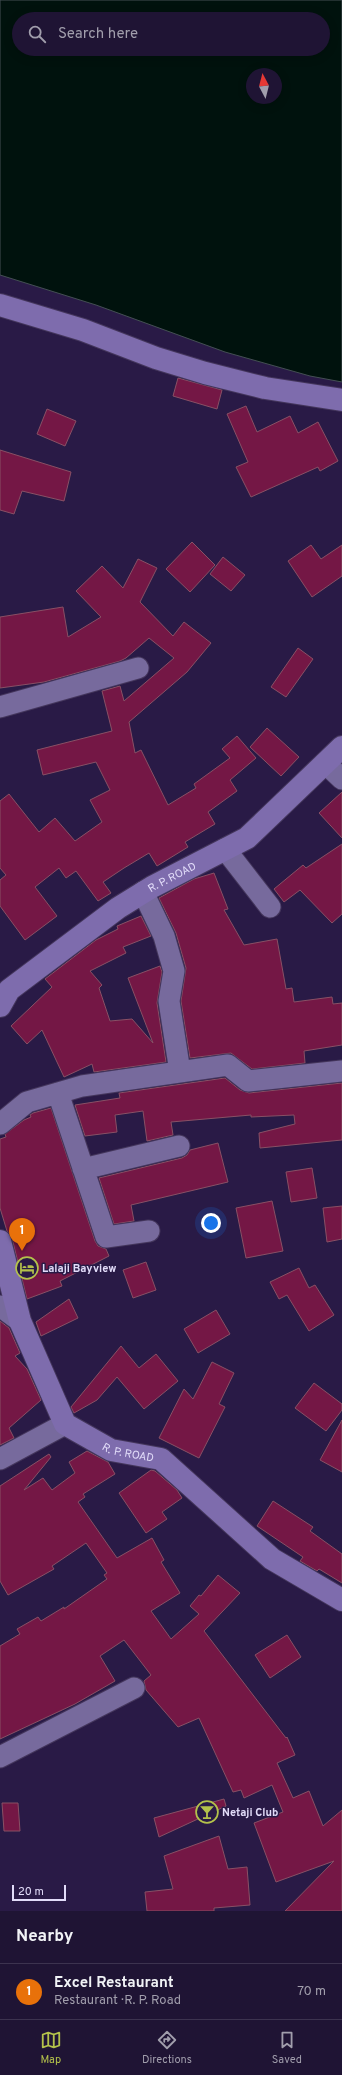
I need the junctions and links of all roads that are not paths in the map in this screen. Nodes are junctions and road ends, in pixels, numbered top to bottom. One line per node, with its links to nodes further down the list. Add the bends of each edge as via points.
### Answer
1 (0, 305): 2 (street, via 83,330 156,358 205,373 265,388)
2 (342, 400)
3 (138, 668): 4 (street)
4 (0, 707)
5 (342, 747): 6 (street, R. P. ROAD)
6 (325, 763): 7 (street); 8 (street, R. P. ROAD, via 247,838)
7 (342, 779)
8 (225, 849): 9 (street, R. P. ROAD); 10 (street)
9 (143, 892): 11 (street, R. P. ROAD); 13 (street, via 164,936 174,971 169,1001)
10 (270, 908)
11 (3, 992)
12 (342, 1071): 13 (street, via 248,1081 228,1065)
13 (180, 1072): 14 (street, via 82,1086)
14 (58, 1093): 15 (street, via 27,1102); 17 (street)
15 (0, 1124)
16 (179, 1146): 17 (street)
17 (83, 1169): 18 (street, via 106,1237)
18 (149, 1231)
19 (0, 1241): 21 (street)
20 (0, 1306): 21 (street)
21 (20, 1321): 22 (street)
22 (65, 1424): 23 (street); 24 (street, R. P. ROAD, via 111,1450 161,1459 272,1559)
23 (0, 1459)
24 (342, 1600)
25 (134, 1688): 26 (street)
26 (0, 1757)

